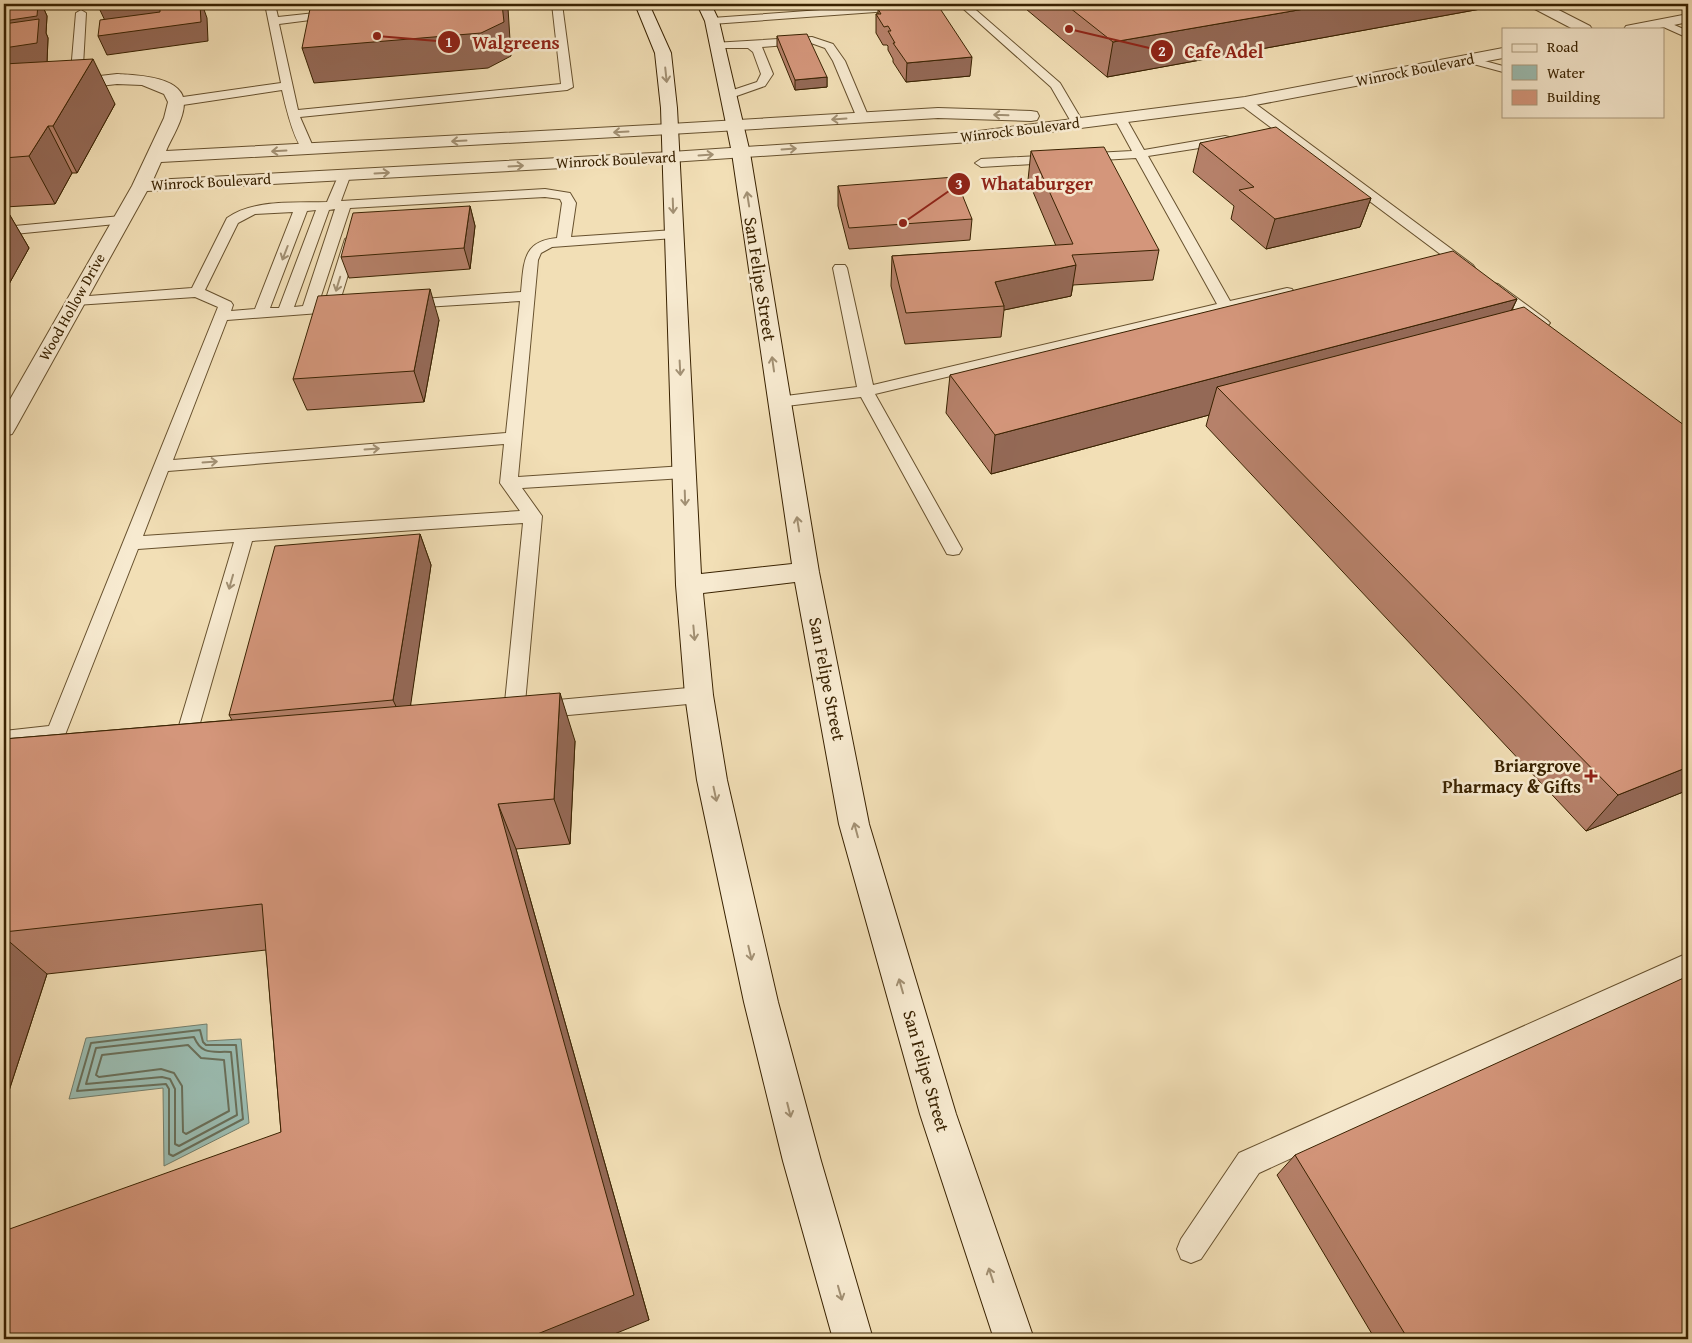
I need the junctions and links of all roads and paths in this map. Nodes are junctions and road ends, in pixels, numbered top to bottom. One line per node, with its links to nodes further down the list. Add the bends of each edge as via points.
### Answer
1 (270, 4): 11 (lane)
2 (557, 4): 28 (lane, via 567,87)
3 (642, 4): 33 (street, one-way to 33, via 663,54)
4 (704, 4): 12 (street, San Felipe Street)
5 (944, 4): 12 (lane)
6 (963, 4): 29 (lane, via 1056,85)
7 (1536, 4): 14 (street)
8 (81, 13): 22 (lane)
9 (345, 13): 11 (lane)
10 (1688, 18): 13 (street)
11 (274, 21): 23 (lane)
12 (712, 21): 17 (street, San Felipe Street)
13 (1663, 23): 15 (street); 16 (lane)
14 (1583, 28)
15 (1636, 28)
16 (1688, 35)
17 (717, 45): 18 (lane); 25 (street, San Felipe Street)
18 (750, 45): 25 (lane, via 758,50 766,74 761,84); 30 (lane, via 812,40 829,46 839,61)
19 (1502, 53): 20 (street, Winrock Boulevard)
20 (1470, 60): 21 (lane); 27 (street, Winrock Boulevard)
21 (1502, 70)
22 (76, 83): 24 (street); 26 (street, via 142,80 171,91)
23 (287, 86): 26 (lane); 28 (lane)
24 (4, 92)
25 (728, 95): 32 (street, San Felipe Street)
26 (176, 102): 38 (street, Winrock Boulevard)
27 (1245, 102): 31 (street, Winrock Boulevard); 63 (lane)
28 (293, 114): 35 (lane)
29 (1074, 117): 30 (street, Winrock Boulevard, one-way to 30, via 938,113); 31 (street, Winrock Boulevard)
30 (863, 118): 32 (street, Winrock Boulevard, one-way to 32)
31 (1120, 118): 36 (street, Winrock Boulevard, one-way to 31, via 971,137); 37 (lane)
32 (735, 126): 33 (street, Winrock Boulevard); 36 (street, San Felipe Street)
33 (670, 129): 35 (street, Winrock Boulevard, one-way to 35); 39 (street)
34 (1231, 139): 37 (lane)
35 (308, 149): 38 (street, Winrock Boulevard, one-way to 38); 41 (street)
36 (741, 152): 39 (street, Winrock Boulevard, one-way to 36); 65 (street, San Felipe Street, one-way to 36)
37 (1140, 154): 40 (lane); 56 (lane)
38 (155, 157): 42 (street, Winrock Boulevard)
39 (670, 157): 41 (street, Winrock Boulevard, one-way to 39); 48 (street, one-way to 48)
40 (981, 163)
41 (345, 174): 42 (street, Winrock Boulevard); 44 (lane)
42 (141, 186): 46 (street, Wood Hollow Drive)
43 (363, 204): 44 (lane); 49 (lane, via 545,193 564,196 568,203); 58 (lane, one-way to 58)
44 (333, 206): 45 (lane); 59 (lane); 60 (lane)
45 (302, 207): 52 (lane, via 253,210 232,221); 61 (lane, one-way to 61)
46 (121, 220): 47 (lane); 54 (street, Wood Hollow Drive)
47 (4, 231)
48 (674, 234): 49 (lane); 69 (street, one-way to 69)
49 (564, 241): 53 (lane, via 549,243 536,251 531,260)
50 (840, 268): 64 (lane)
51 (1299, 289): 56 (lane)
52 (197, 292): 54 (lane); 62 (lane, via 226,305)
53 (527, 296): 55 (lane); 67 (lane)
54 (76, 301): 66 (street, Wood Hollow Drive)
55 (389, 305)
56 (1225, 306): 64 (lane)
57 (360, 307): 58 (lane)
58 (330, 309): 59 (lane)
59 (309, 310): 60 (lane)
60 (285, 312): 61 (lane)
61 (261, 314): 62 (lane)
62 (221, 316): 68 (lane)
63 (1554, 332)
64 (866, 392): 65 (lane); 74 (lane)
65 (778, 402): 75 (street, San Felipe Street, one-way to 65)
66 (4, 429)
67 (514, 438): 68 (lane, one-way to 67); 70 (lane)
68 (162, 466): 73 (lane)
69 (684, 472): 70 (lane); 76 (street, one-way to 76)
70 (509, 483): 71 (lane)
71 (533, 516): 72 (lane); 77 (lane, via 514,712)
72 (245, 536): 73 (lane); 79 (lane, one-way to 79, via 186,737)
73 (131, 544): 78 (lane, via 63,738)
74 (953, 548)
75 (806, 572): 76 (street); 83 (street, San Felipe Street, one-way to 75, via 938,1114 854,824)
76 (689, 584): 77 (street, one-way to 77)
77 (700, 695): 82 (street, one-way to 82, via 712,780 761,1002)
78 (4, 738)
79 (156, 740)
80 (1688, 964): 81 (lane, via 1249,1163)
81 (1191, 1249)
82 (853, 1339)
83 (1014, 1339)

